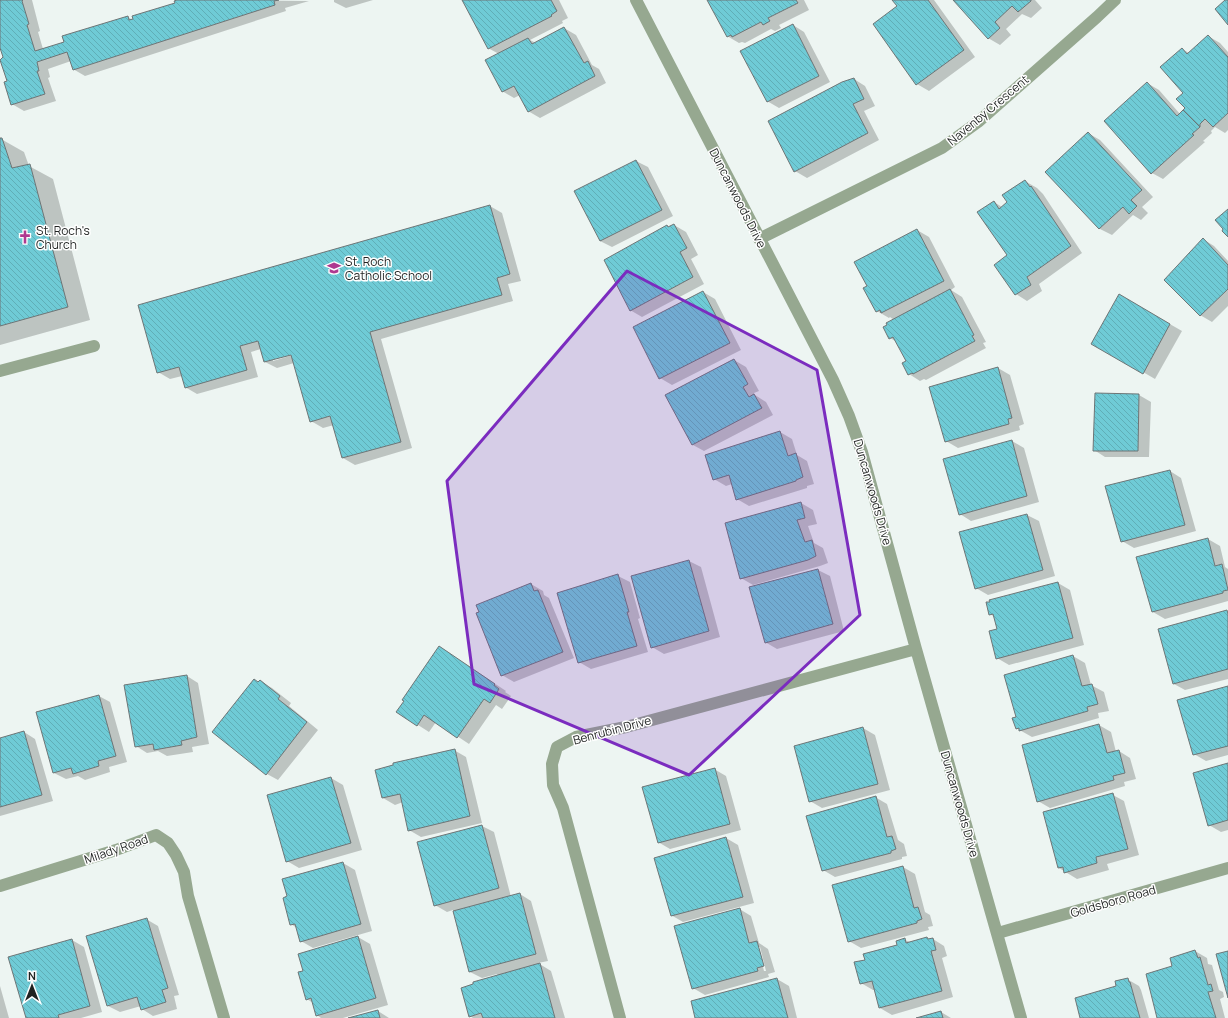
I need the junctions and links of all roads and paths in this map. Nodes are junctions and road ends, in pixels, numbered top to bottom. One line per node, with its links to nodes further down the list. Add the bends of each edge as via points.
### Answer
1 (636, 0): 3 (street, Duncanwoods Drive)
2 (1115, 0): 3 (street, Navenby Crescent, via 978,122 942,148)
3 (759, 239): 6 (street, Duncanwoods Drive, via 833,380 849,416 862,452)
4 (94, 346): 5 (street)
5 (0, 371)
6 (916, 648): 9 (street, Duncanwoods Drive); 11 (street, Benrubin Drive, via 626,727 576,738 557,747 552,764 554,785 563,808)
7 (1228, 868): 9 (street, Goldsboro Road)
8 (0, 886): 10 (street, Milady Road, via 156,835 168,843 184,872 188,896)
9 (998, 933): 12 (street, Duncanwoods Drive)
10 (224, 1018)
11 (620, 1018)
12 (1021, 1018)

